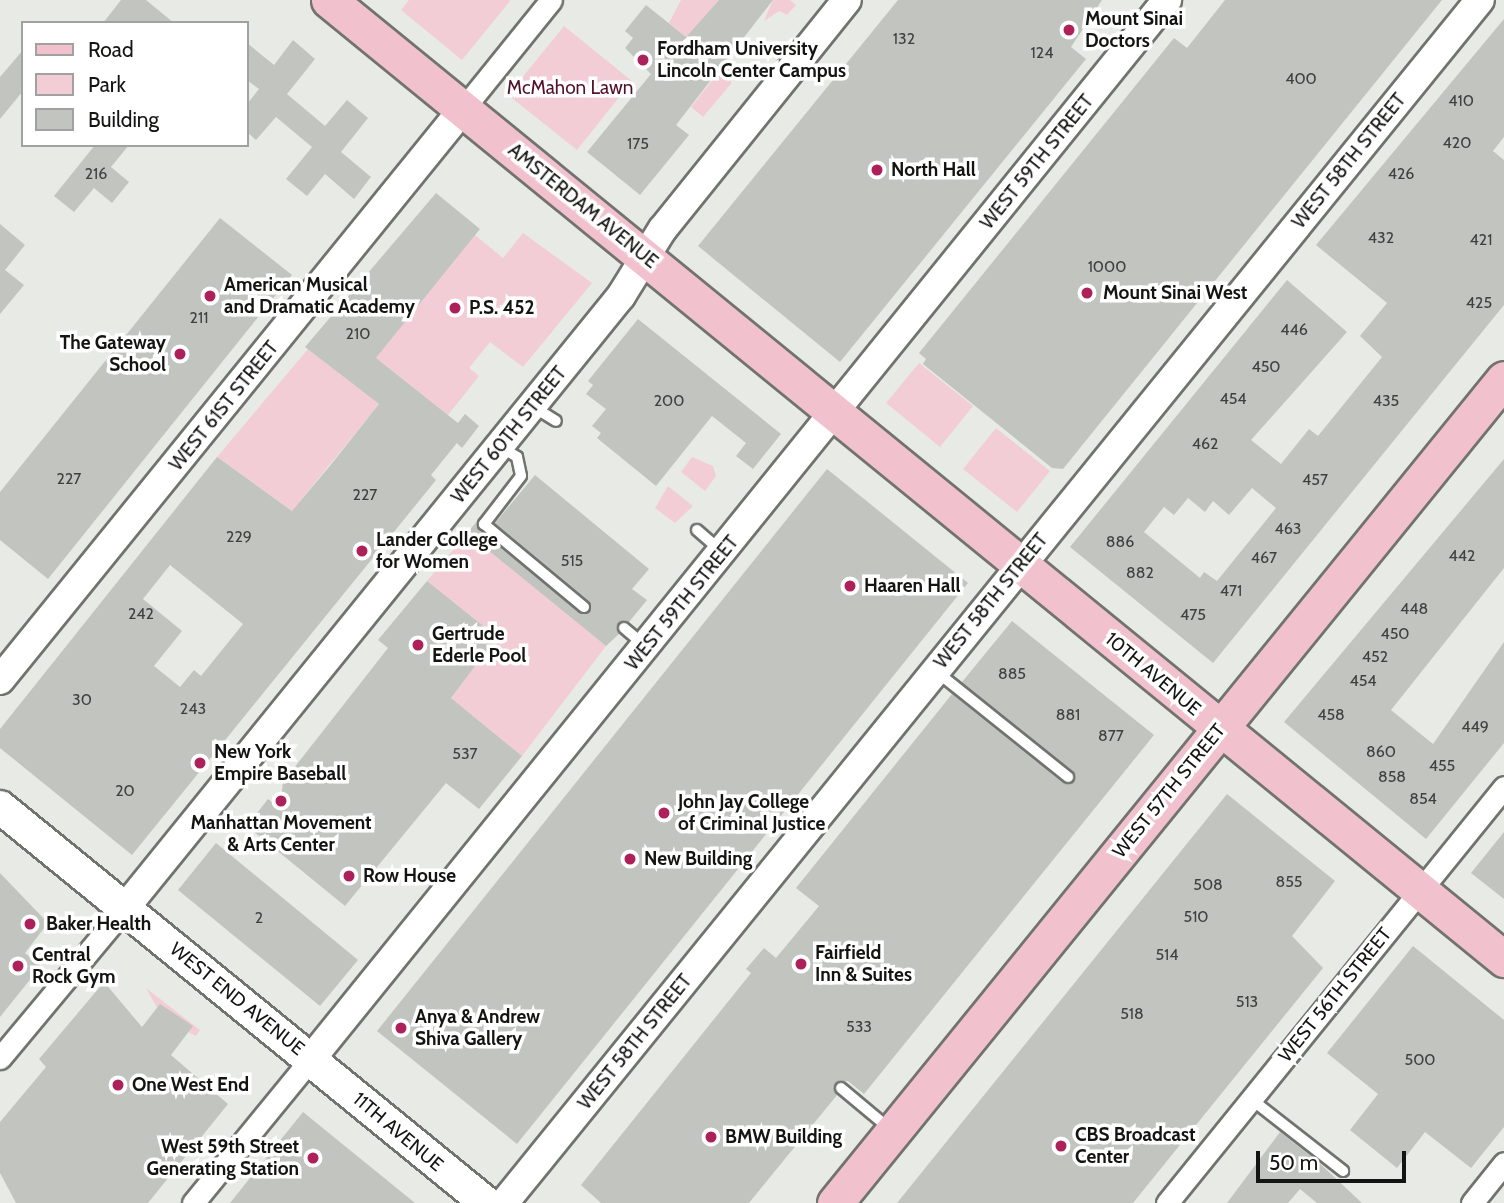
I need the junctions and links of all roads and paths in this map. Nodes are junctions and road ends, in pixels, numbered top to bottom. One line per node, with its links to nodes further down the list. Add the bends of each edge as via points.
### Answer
1 (329, 0): 6 (main road, AMSTERDAM AVENUE)
2 (551, 0): 6 (street, WEST 61ST STREET)
3 (847, 0): 7 (street, WEST 60TH STREET)
4 (1167, 0): 10 (street, WEST 59TH STREET)
5 (1480, 0): 15 (street, WEST 58TH STREET)
6 (463, 109): 7 (main road, AMSTERDAM AVENUE); 20 (street, WEST 61ST STREET)
7 (646, 257): 9 (street, WEST 60TH STREET); 10 (main road, AMSTERDAM AVENUE)
8 (1504, 379): 21 (main road, WEST 57TH STREET)
9 (533, 406): 11 (lane); 12 (street, WEST 60TH STREET)
10 (837, 412): 14 (street, WEST 59TH STREET); 15 (main road, 10TH AVENUE)
11 (556, 421)
12 (500, 446): 16 (lane, via 517,457 522,476 484,524); 26 (street, WEST 60TH STREET)
13 (697, 530): 14 (lane)
14 (723, 553): 18 (street, WEST 59TH STREET)
15 (1021, 564): 19 (street, WEST 58TH STREET); 21 (main road, 10TH AVENUE)
16 (584, 607)
17 (624, 628): 18 (lane)
18 (646, 647): 29 (street, WEST 59TH STREET)
19 (935, 670): 22 (lane); 37 (street, WEST 58TH STREET)
20 (0, 680)
21 (1219, 730): 25 (main road, 10TH AVENUE); 32 (main road, WEST 57TH STREET)
22 (1068, 778)
23 (1504, 787): 25 (street, WEST 56TH STREET)
24 (0, 807): 26 (main road, WEST END AVENUE)
25 (1419, 891): 27 (main road, 10TH AVENUE); 31 (street, WEST 56TH STREET)
26 (125, 908): 28 (street, WEST 60TH STREET); 29 (main road, WEST END AVENUE)
27 (1504, 959)
28 (0, 1058)
29 (312, 1059): 35 (street, WEST 59TH STREET); 36 (main road, 11TH AVENUE)
30 (841, 1088): 32 (lane)
31 (1251, 1099): 34 (lane); 39 (street, WEST 56TH STREET)
32 (893, 1131): 38 (main road, WEST 57TH STREET)
33 (1504, 1163): 40 (street)
34 (1343, 1171)
35 (193, 1203)
36 (486, 1203)
37 (504, 1203)
38 (835, 1203)
39 (1167, 1203)
40 (1472, 1203)

